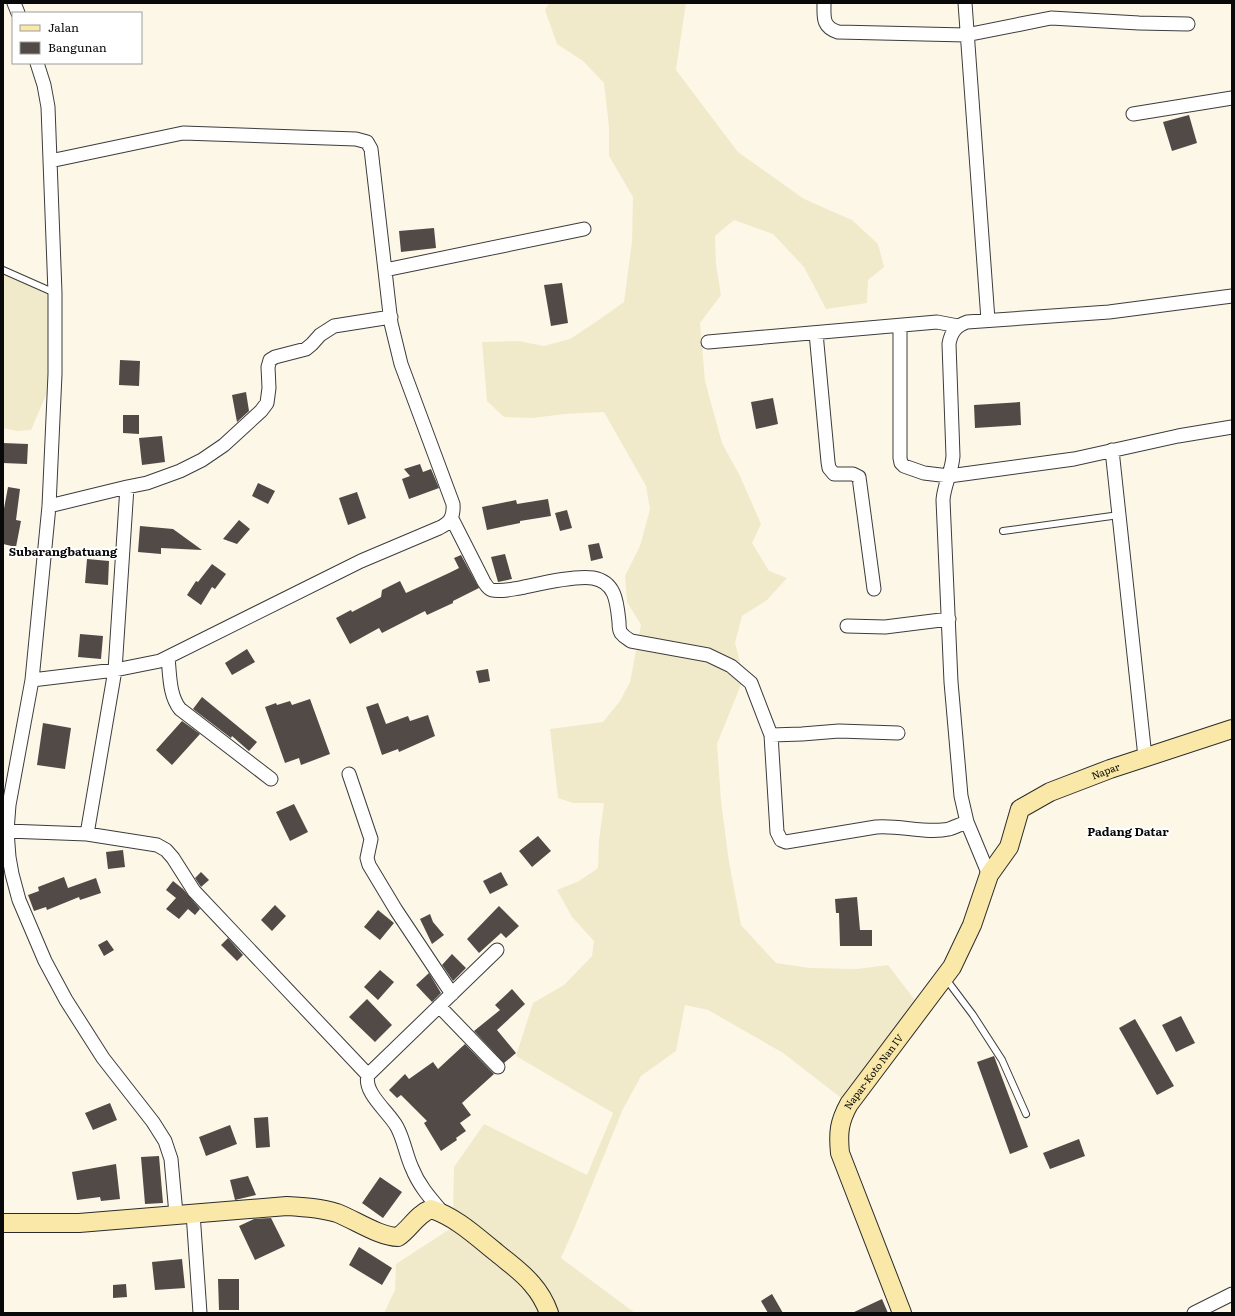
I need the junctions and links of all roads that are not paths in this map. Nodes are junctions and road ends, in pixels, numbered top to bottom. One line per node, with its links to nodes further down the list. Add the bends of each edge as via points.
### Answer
1 (824, 3): 4 (street, via 827,25 838,32)
2 (965, 3): 4 (street)
3 (1188, 24): 4 (street, via 1051,18)
4 (966, 35): 15 (street)
5 (37, 64): 8 (street, via 48,107)
6 (1232, 98): 7 (street)
7 (1133, 114)
8 (50, 161): 11 (street, via 183,133 363,140 371,149); 12 (street)
9 (584, 229): 11 (street)
10 (3, 270): 12 (lane)
11 (385, 270): 14 (street)
12 (55, 293): 24 (street)
13 (1232, 296): 15 (street, via 1109,312)
14 (390, 317): 23 (street, via 334,326 306,349 275,356 270,360 268,367 267,403 224,445 180,471); 26 (street, via 401,364 453,504)
15 (988, 320): 17 (street, via 967,322)
16 (900, 326): 17 (street, via 937,322); 18 (street); 22 (street, via 901,463 924,473)
17 (958, 326): 22 (street, via 949,344 953,456)
18 (816, 333): 19 (street); 28 (street, via 829,468 834,474 853,474 859,477)
19 (708, 342)
20 (1232, 427): 21 (street)
21 (1112, 450): 22 (street, via 1074,459); 25 (street)
22 (949, 476): 29 (street, via 943,500)
23 (127, 487): 24 (street); 32 (street)
24 (50, 506): 33 (street)
25 (1119, 515): 27 (lane); 37 (street)
26 (452, 519): 31 (street, via 446,525 361,561); 36 (street, via 490,589 509,590 587,578 608,584 616,598 622,635 631,641 708,655 731,666 751,683)
27 (1003, 531)
28 (874, 589)
29 (949, 619): 30 (street, via 885,627); 40 (street, via 952,697 961,796)
30 (847, 626)
31 (168, 658): 32 (street); 39 (street, via 172,695 180,709)
32 (115, 670): 33 (street); 42 (street)
33 (32, 680): 41 (street)
34 (1232, 728): 37 (street, Napar)
35 (898, 733): 36 (street, via 839,730)
36 (771, 735): 40 (street, via 777,832 781,840 786,842 889,826 924,830 948,829)
37 (1145, 757): 43 (street, Napar, via 1050,792 1020,809)
38 (349, 774): 47 (street, via 371,839 367,858 369,865)
39 (271, 779)
40 (967, 822): 44 (street)
41 (5, 831): 42 (street); 53 (street, via 14,884 45,961 103,1058 159,1131 168,1149)
42 (87, 834): 50 (street, via 157,845 166,850 194,891)
43 (1009, 848): 44 (street, Napar-Koto Nan IV)
44 (989, 875): 46 (street, Napar-Koto Nan IV, via 962,947)
45 (497, 950): 47 (street)
46 (945, 977): 51 (lane, via 1002,1060); 58 (street, Napar-Koto Nan IV, via 849,1104 839,1127 840,1153)
47 (452, 994): 48 (street)
48 (439, 1006): 49 (street); 50 (street)
49 (498, 1068)
50 (368, 1075): 52 (street, via 370,1090 398,1128 412,1168 424,1191)
51 (1026, 1114)
52 (440, 1212): 53 (street, via 420,1215 398,1237 387,1235 336,1213 314,1208 287,1206); 56 (street, via 459,1223 518,1270 532,1283)
53 (185, 1214): 54 (street, via 78,1223); 57 (street)
54 (3, 1223)
55 (1232, 1294): 59 (street)
56 (546, 1307)
57 (200, 1313)
58 (902, 1313)
59 (1194, 1313)

